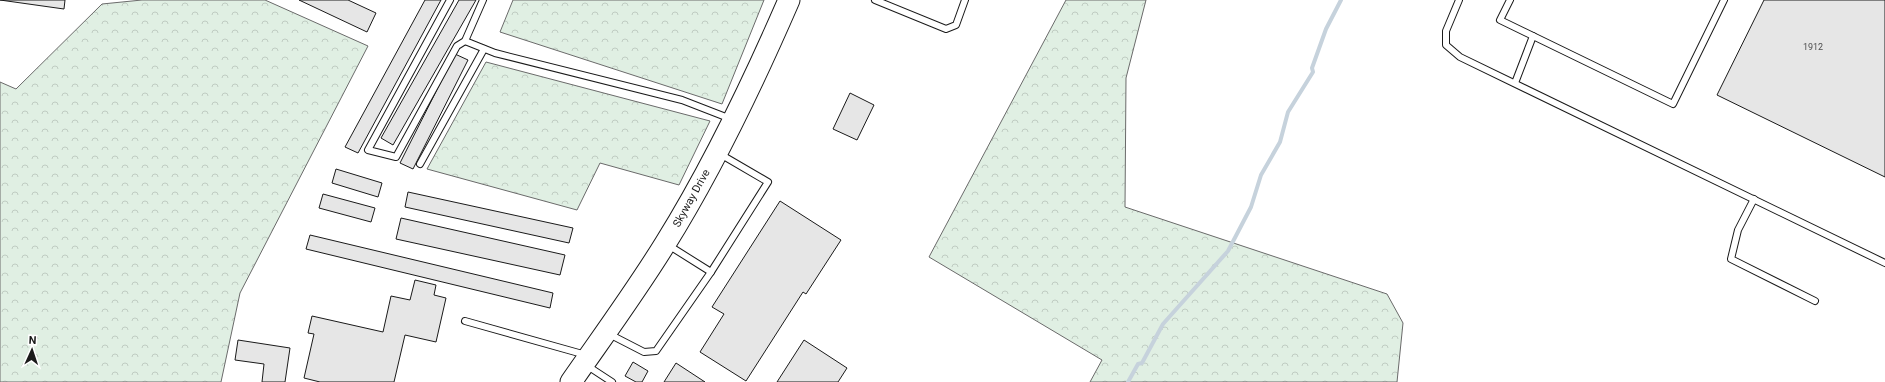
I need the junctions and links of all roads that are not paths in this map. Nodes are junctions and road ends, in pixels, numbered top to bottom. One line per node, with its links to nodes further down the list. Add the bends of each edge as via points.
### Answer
1 (450, 0): 10 (lane, via 368,150 396,157 457,46)
2 (483, 0): 10 (lane)
3 (789, 0): 13 (highway, Skyway Drive)
4 (875, 0): 5 (lane, via 946,30 956,25)
5 (965, 0)
6 (1459, 0): 12 (lane, via 1446,31 1446,45 1460,57)
7 (1510, 0): 9 (lane, via 1500,20)
8 (1724, 0): 9 (lane, via 1673,104)
9 (1533, 36): 12 (lane)
10 (465, 41): 11 (lane)
11 (484, 49): 13 (lane, via 682,100); 15 (lane)
12 (1515, 83): 16 (lane)
13 (733, 119): 14 (highway, Skyway Drive)
14 (716, 152): 17 (highway, Skyway Drive); 19 (lane, via 768,182)
15 (420, 164)
16 (1754, 199): 18 (lane); 20 (lane, via 1738,230 1731,259)
17 (665, 244): 19 (lane); 22 (highway, Skyway Drive)
18 (1885, 263)
19 (710, 272): 22 (lane, via 656,351 644,352)
20 (1815, 300)
21 (465, 321): 23 (lane)
22 (605, 333): 23 (highway, Skyway Drive)
23 (586, 360): 24 (highway, Skyway Drive); 25 (lane)
24 (571, 382)
25 (612, 382)

